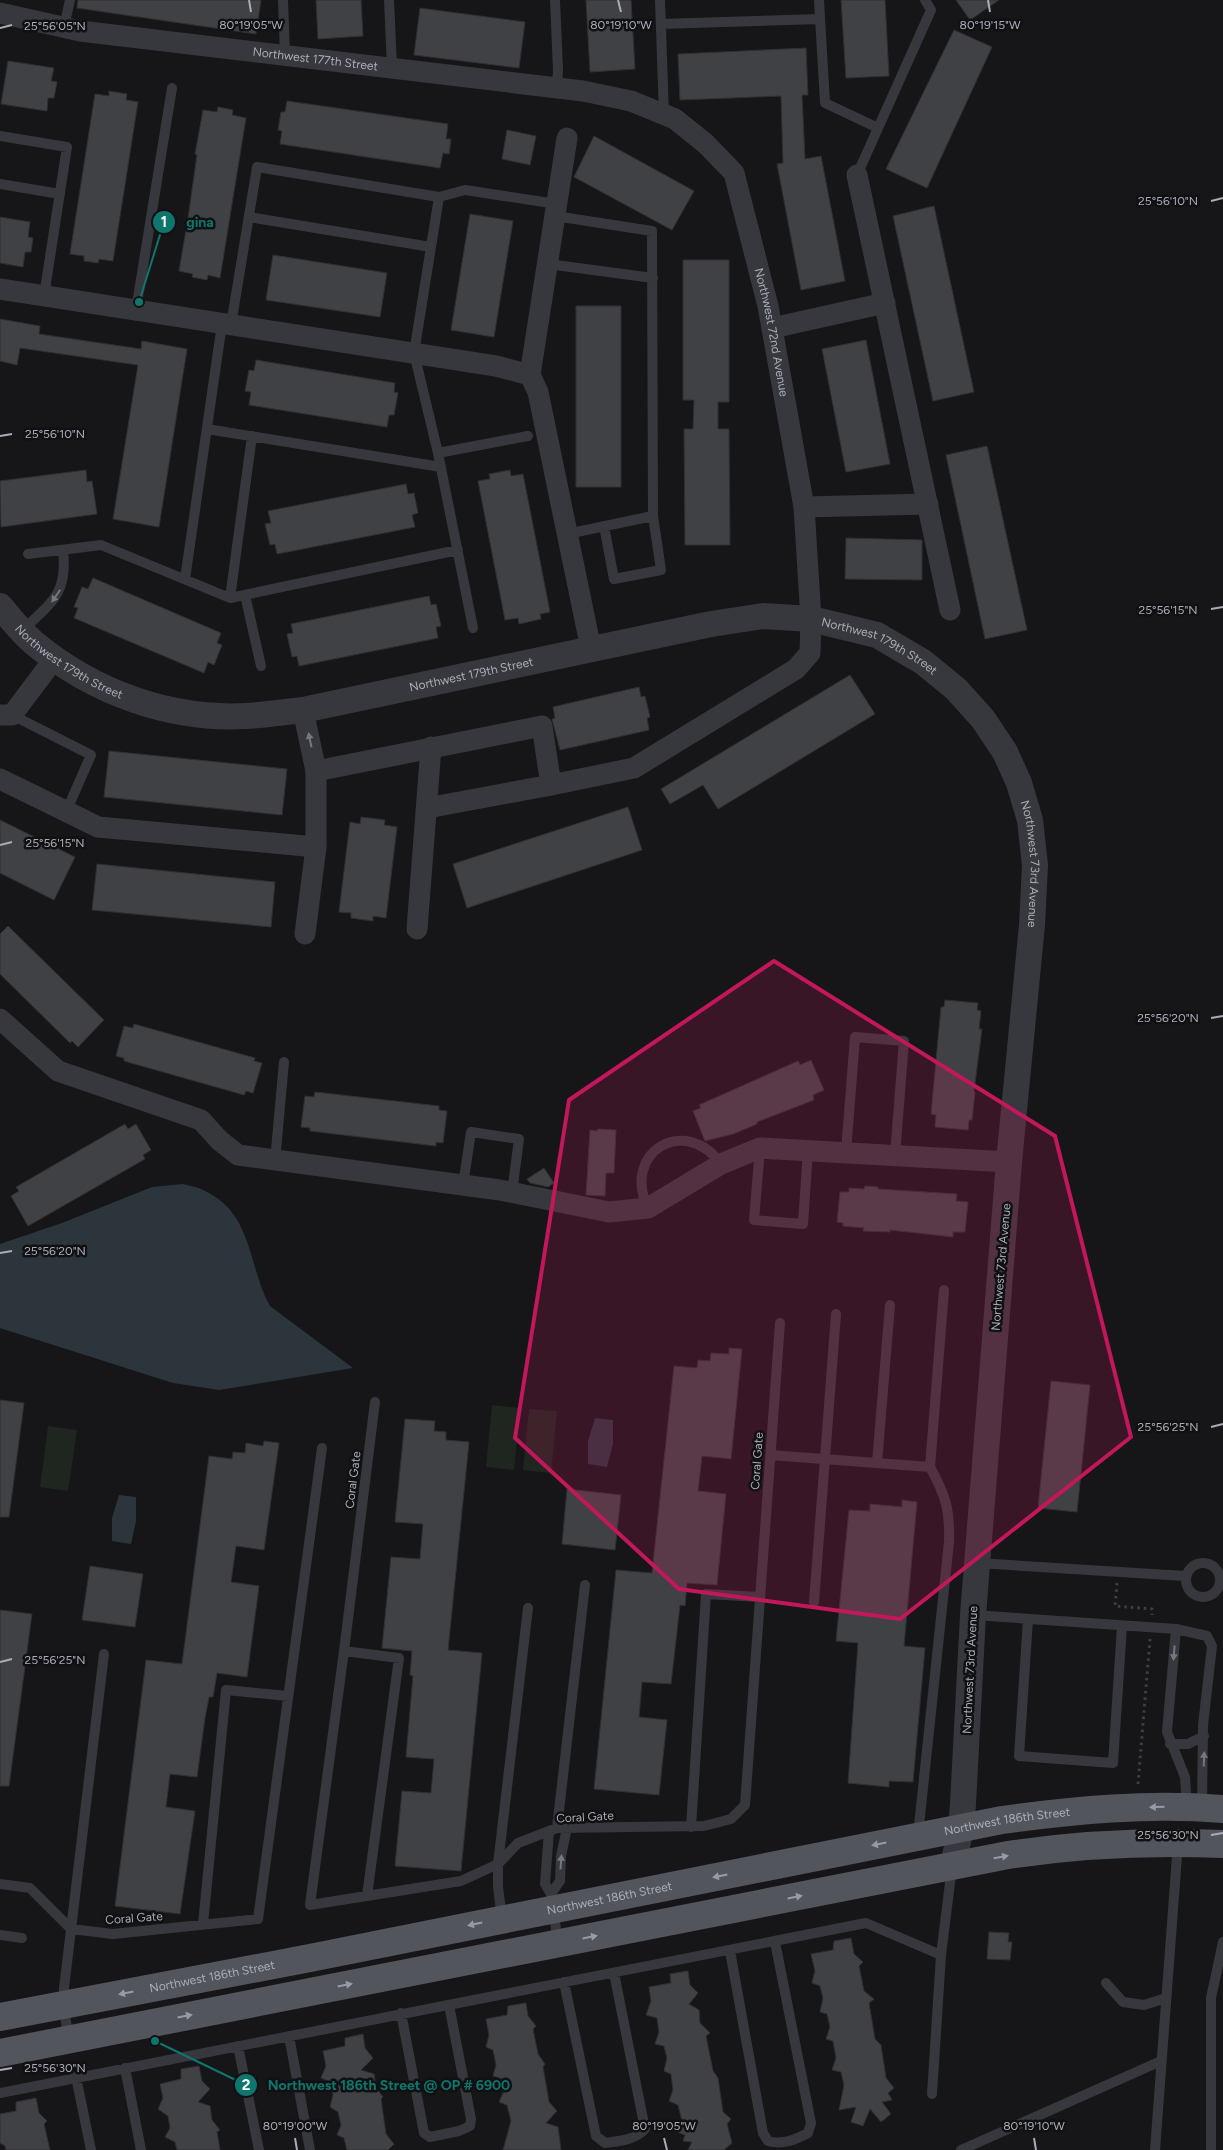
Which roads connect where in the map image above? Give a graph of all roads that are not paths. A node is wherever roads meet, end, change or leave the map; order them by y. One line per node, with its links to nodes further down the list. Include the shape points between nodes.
1 (70, 0): 11 (lane)
2 (283, 0): 12 (lane)
3 (389, 0): 13 (lane)
4 (555, 0): 15 (lane)
5 (660, 0): 10 (lane)
6 (818, 0): 9 (lane)
7 (925, 0): 18 (lane, via 931,10)
8 (0, 13): 11 (street, Northwest 177th Street)
9 (820, 18): 10 (lane); 18 (lane, via 825,103)
10 (661, 24): 17 (lane)
11 (64, 27): 12 (street, Northwest 177th Street)
12 (285, 55): 13 (street, Northwest 177th Street)
13 (392, 68): 15 (street, Northwest 177th Street)
14 (172, 88): 33 (lane)
15 (557, 88): 16 (street, Northwest 177th Street)
16 (631, 101): 17 (street, Northwest 72nd Avenue)
17 (664, 115): 35 (street, Northwest 72nd Avenue, via 675,119 706,144 734,174)
18 (878, 128): 21 (lane)
19 (0, 136): 23 (lane, via 68,147)
20 (567, 138): 25 (street)
21 (857, 175): 32 (street)
22 (0, 184): 23 (lane)
23 (60, 194): 31 (lane)
24 (440, 198): 25 (lane, via 465,190); 26 (lane, via 257,167); 27 (lane)
25 (556, 210): 28 (street); 29 (lane, via 652,231)
26 (249, 217): 27 (lane); 34 (lane)
27 (432, 247): 36 (lane)
28 (548, 264): 29 (lane); 37 (street)
29 (653, 278): 45 (lane)
30 (0, 289): 31 (street)
31 (44, 296): 33 (street)
32 (885, 303): 35 (street); 43 (street)
33 (136, 310): 34 (street)
34 (227, 324): 36 (street); 38 (lane)
35 (772, 328): 44 (street, Northwest 72nd Avenue)
36 (414, 353): 37 (street, via 496,366); 41 (lane)
37 (530, 375): 47 (street, via 538,392)
38 (207, 429): 39 (lane); 51 (lane)
39 (252, 436): 42 (lane); 53 (lane)
40 (528, 436): 41 (lane)
41 (438, 453): 42 (lane)
42 (441, 467): 49 (lane)
43 (928, 504): 44 (street); 55 (street)
44 (804, 507): 56 (street, Northwest 72nd Avenue)
45 (653, 516): 46 (lane); 46 (lane, via 661,570 614,579)
46 (604, 526): 47 (lane)
47 (567, 534): 59 (street)
48 (63, 550): 50 (lane); 51 (lane, via 101,545); 58 (lane, one-way to 58, via 65,568 60,592)
49 (458, 550): 52 (lane); 57 (lane)
50 (28, 554)
51 (186, 579): 53 (lane)
52 (245, 595): 53 (lane); 61 (lane)
53 (230, 598)
54 (0, 606): 58 (street, Northwest 179th Street)
55 (950, 610)
56 (811, 619): 59 (street, Northwest 179th Street, via 763,616); 62 (street, Northwest 179th Street, via 877,635 923,662); 68 (street, Northwest 72nd Avenue, via 810,653 796,669 634,768)
57 (473, 628)
58 (21, 631): 60 (street, Northwest 179th Street)
59 (591, 649): 63 (street, Northwest 179th Street)
60 (54, 659): 63 (street, Northwest 179th Street, via 95,685 131,699 189,714 245,716); 64 (street)
61 (261, 666)
62 (956, 689): 81 (street, Northwest 73rd Avenue, via 983,719 1004,752 1019,783 1030,820 1035,865 1032,925)
63 (303, 710): 66 (street, one-way to 63)
64 (6, 715): 70 (lane, via 91,755)
65 (431, 748): 66 (street); 68 (street, via 542,726); 69 (street)
66 (316, 771): 71 (street)
67 (0, 779): 70 (street)
68 (552, 785): 69 (street, Northwest 72nd Avenue)
69 (427, 808): 72 (street)
70 (66, 812): 71 (street, via 98,827)
71 (316, 847): 73 (street)
72 (417, 929)
73 (305, 934)
74 (0, 1019): 80 (street, via 58,1071 201,1120 238,1155)
75 (284, 1062): 80 (lane)
76 (760, 1148): 77 (street); 77 (lane, via 754,1220 803,1224); 82 (street)
77 (808, 1150): 78 (street)
78 (846, 1152): 79 (street); 79 (lane, via 855,1037 904,1041)
79 (895, 1155): 81 (street)
80 (275, 1161): 83 (street)
81 (1009, 1162): 96 (street, Northwest 73rd Avenue)
82 (721, 1164): 85 (street); 85 (lane, via 713,1153 688,1140 661,1146 650,1156 640,1181 641,1195)
83 (463, 1185): 84 (street); 84 (lane, via 471,1132 519,1139)
84 (512, 1193): 85 (street, via 609,1212)
85 (648, 1208)
86 (944, 1290): 95 (lane)
87 (890, 1305): 94 (lane)
88 (836, 1314): 93 (lane)
89 (780, 1323): 92 (lane, Coral Gate)
90 (375, 1402): 106 (lane, Coral Gate)
91 (322, 1448): 108 (lane)
92 (770, 1455): 93 (lane); 99 (lane, Coral Gate)
93 (825, 1460): 94 (lane); 100 (lane)
94 (877, 1463): 95 (lane)
95 (930, 1467): 115 (lane, via 943,1490 950,1516)
96 (977, 1563): 97 (lane); 102 (street, Northwest 73rd Avenue)
97 (1186, 1576)
98 (585, 1586): 114 (lane)
99 (760, 1597): 112 (lane, Coral Gate, via 744,1805 731,1819); 112 (lane, via 706,1594)
100 (814, 1602)
101 (528, 1608): 118 (lane)
102 (973, 1616): 103 (lane); 113 (street, Northwest 73rd Avenue)
103 (1028, 1620): 104 (lane); 104 (lane, via 1019,1756 1113,1763)
104 (1122, 1626): 105 (lane)
105 (1176, 1629): 109 (lane, via 1207,1636 1212,1646); 110 (lane, one-way to 110, via 1167,1732)
106 (344, 1651): 121 (lane, via 399,1658); 121 (lane, Coral Gate, via 310,1905)
107 (104, 1654): 125 (lane)
108 (288, 1696): 124 (lane, Coral Gate, via 258,1919); 124 (lane, via 226,1690)
109 (1204, 1736): 110 (lane, via 1188,1744); 111 (lane, one-way to 109)
110 (1170, 1744): 111 (lane)
111 (1204, 1808): 113 (main road, Northwest 186th Street, one-way to 113, via 1112,1808)
112 (691, 1826): 114 (lane, Coral Gate)
113 (961, 1827): 115 (main road, Northwest 186th Street); 119 (street, Northwest 73rd Avenue)
114 (558, 1829): 118 (lane, Coral Gate, via 518,1843); 122 (lane, one-way to 114, via 560,1881); 122 (lane, via 546,1884)
115 (918, 1836): 122 (main road, Northwest 186th Street, one-way to 122)
116 (1178, 1842): 117 (main road); 119 (main road, one-way to 116, via 1076,1846); 138 (lane)
117 (1223, 1844)
118 (498, 1864): 121 (lane, Coral Gate, via 461,1881); 123 (lane)
119 (953, 1866): 130 (main road, one-way to 119); 132 (lane)
120 (0, 1884): 125 (lane, via 30,1888)
121 (367, 1896)
122 (552, 1902): 123 (main road, Northwest 186th Street); 130 (lane)
123 (502, 1918): 133 (main road, Northwest 186th Street, one-way to 133)
124 (203, 1924): 125 (lane, Coral Gate, via 113,1934)
125 (71, 1929): 140 (lane)
126 (0, 1935): 127 (lane)
127 (22, 1938)
128 (775, 1942): 131 (lane); 131 (lane, via 811,2123 808,2133 778,2144 768,2141 763,2133); 132 (lane, via 866,1923)
129 (1223, 1942): 158 (lane, via 1211,1998)
130 (558, 1944): 137 (main road, one-way to 130)
131 (730, 1951): 134 (lane)
132 (941, 1956): 151 (lane)
133 (310, 1958): 137 (street); 140 (main road, Northwest 186th Street, one-way to 140)
134 (614, 1973): 135 (lane); 135 (lane, via 645,2129 625,2140 605,2143 596,2136)
135 (564, 1982): 139 (lane)
136 (1106, 1983): 138 (lane, via 1123,2002 1144,2005)
137 (315, 1991): 144 (main road, one-way to 137)
138 (1166, 1998): 147 (lane)
139 (449, 2005): 141 (lane); 141 (lane, via 472,2119 470,2126 459,2131 430,2137 424,2133)
140 (64, 2006): 142 (main road, Northwest 186th Street); 144 (lane)
141 (401, 2014): 143 (lane)
142 (0, 2017)
143 (289, 2036): 145 (lane); 155 (lane)
144 (68, 2039): 146 (main road)
145 (238, 2046): 148 (lane); 154 (lane)
146 (0, 2053)
147 (1161, 2061): 156 (lane); 157 (lane)
148 (125, 2068): 149 (lane); 153 (lane)
149 (76, 2077): 150 (lane); 152 (lane)
150 (0, 2093)
151 (932, 2094)
152 (91, 2150)
153 (141, 2150)
154 (259, 2150)
155 (310, 2150)
156 (961, 2150)
157 (1155, 2150)
158 (1211, 2150)

